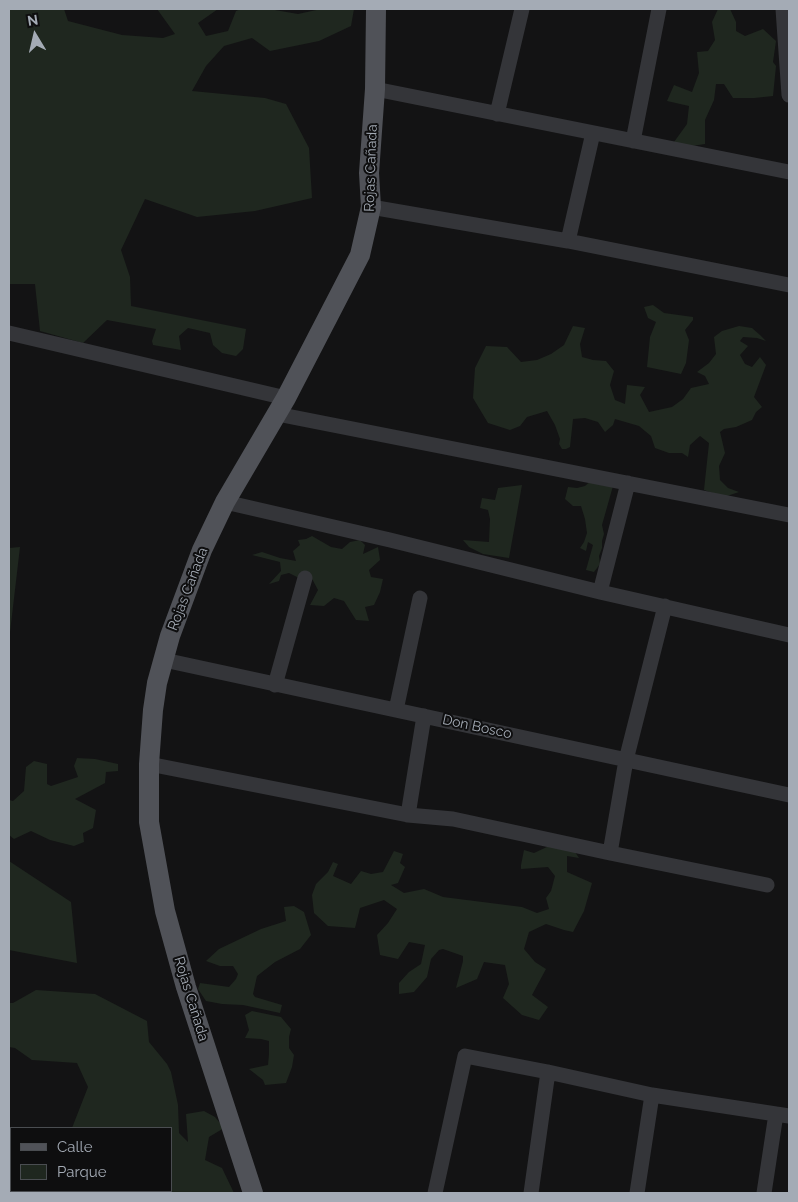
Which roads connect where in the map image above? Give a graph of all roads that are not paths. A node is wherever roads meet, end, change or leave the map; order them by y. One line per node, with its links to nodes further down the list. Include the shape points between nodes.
1 (376, 9): 5 (main road, Rojas Cañada)
2 (522, 9): 7 (street)
3 (659, 9): 9 (street)
4 (782, 10): 6 (street)
5 (375, 89): 7 (street); 11 (main road, Rojas Cañada, via 369,173)
6 (789, 95)
7 (498, 114): 8 (street)
8 (594, 133): 9 (street); 12 (street)
9 (633, 141): 10 (street)
10 (789, 172)
11 (372, 207): 12 (street); 15 (main road, Rojas Cañada, via 360,255)
12 (568, 241): 13 (street)
13 (788, 280)
14 (9, 333): 15 (street)
15 (281, 406): 16 (street); 17 (main road, Rojas Cañada)
16 (628, 484): 18 (street); 20 (street)
17 (225, 502): 20 (street); 24 (main road, Rojas Cañada, via 202,550)
18 (789, 515)
19 (305, 578): 25 (street)
20 (600, 592): 22 (street)
21 (420, 598): 26 (street)
22 (665, 606): 23 (street); 28 (street)
23 (789, 635)
24 (164, 660): 25 (street, Don Bosco); 29 (main road, Rojas Cañada, via 153,710)
25 (275, 684): 26 (street, Don Bosco)
26 (396, 710): 27 (street, Don Bosco)
27 (424, 716): 28 (street, Don Bosco); 31 (street)
28 (626, 760): 30 (street, Don Bosco); 32 (street)
29 (149, 764): 31 (street); 37 (main road, Rojas Cañada, via 150,822 165,911 186,987)
30 (789, 795)
31 (408, 815): 32 (street, via 452,819)
32 (610, 854): 33 (street)
33 (767, 885)
34 (548, 1072): 35 (street); 38 (street, via 465,1056); 39 (street)
35 (652, 1095): 36 (street); 40 (street)
36 (783, 1115): 41 (street)
37 (253, 1193)
38 (436, 1193)
39 (531, 1193)
40 (637, 1193)
41 (764, 1193)

